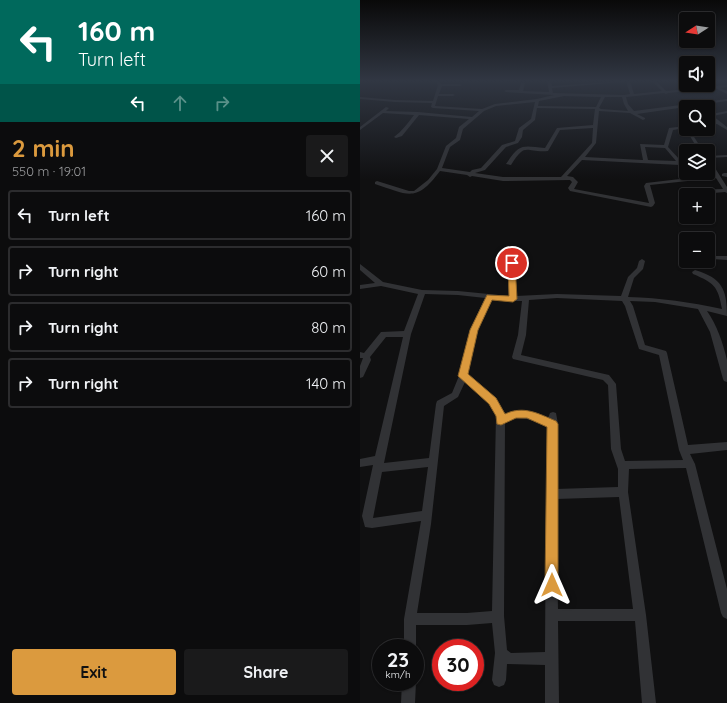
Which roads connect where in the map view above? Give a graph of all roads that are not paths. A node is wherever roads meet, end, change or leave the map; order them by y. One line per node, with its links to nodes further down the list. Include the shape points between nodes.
1 (381, 114): 12 (street)
2 (417, 114): 19 (street)
3 (430, 114): 8 (street)
4 (479, 114): 8 (street)
5 (534, 114): 30 (street, via 533,120 521,129 520,139 513,145 504,146 483,169)
6 (597, 114): 15 (street)
7 (634, 114): 9 (street)
8 (474, 118): 29 (street, via 461,128 458,139 448,146)
9 (643, 119)
10 (715, 120): 13 (street)
11 (360, 122): 12 (street)
12 (368, 123): 17 (street)
13 (718, 123): 14 (street); 18 (street)
14 (715, 124)
15 (596, 126): 23 (street, via 594,143); 27 (street, via 561,128 557,130 546,150 523,148)
16 (679, 128): 20 (street, via 671,129)
17 (360, 129)
18 (727, 129)
19 (396, 137)
20 (666, 147): 24 (street, via 642,145); 25 (street)
21 (715, 156): 22 (street)
22 (727, 156)
23 (582, 158): 24 (street); 32 (street)
24 (646, 161): 26 (street)
25 (679, 162)
26 (679, 163)
27 (509, 164)
28 (715, 168): 31 (street)
29 (439, 169): 30 (street); 33 (street, via 430,181 416,192 409,193)
30 (470, 175): 32 (street, via 503,180)
31 (723, 176): 32 (street, via 648,184 651,205 572,190 570,188 575,182 571,178); 34 (street)
32 (563, 178)
33 (377, 183)
34 (727, 190): 35 (street)
35 (715, 191)
36 (715, 258): 37 (street)
37 (727, 258)
38 (642, 261): 47 (street, via 640,269 631,277)
39 (512, 263): 48 (street)
40 (360, 266): 42 (street)
41 (695, 272): 50 (street, via 714,280 721,290)
42 (381, 284): 43 (street); 44 (street)
43 (360, 287)
44 (422, 292): 45 (street); 51 (street)
45 (489, 297): 48 (street); 54 (street, via 474,330)
46 (526, 298): 47 (street); 48 (street); 63 (street, via 522,335 516,357 606,377 612,384 616,449)
47 (624, 298): 49 (street); 58 (street, via 642,347 662,353)
48 (513, 299)
49 (700, 306): 50 (street); 55 (street, via 716,335)
50 (726, 313)
51 (407, 334): 52 (street, via 384,334); 61 (street)
52 (363, 356): 53 (street, via 367,360)
53 (360, 375)
54 (463, 376): 56 (street, via 493,401); 59 (street, via 455,395 440,404)
55 (727, 379)
56 (501, 420): 65 (street, via 514,414 528,414 553,420); 70 (street)
57 (727, 446): 58 (street)
58 (684, 450): 62 (street)
59 (432, 462): 61 (street); 66 (street)
60 (360, 463): 61 (street)
61 (379, 464): 67 (street)
62 (690, 464): 63 (street, via 626,465); 68 (street)
63 (623, 469): 64 (street)
64 (623, 492): 65 (street); 71 (street)
65 (551, 494): 69 (street)
66 (427, 515): 67 (street, via 372,523); 72 (street)
67 (363, 516)
68 (727, 613)
69 (552, 615): 71 (street); 75 (street)
70 (498, 616): 72 (street); 74 (street)
71 (640, 616): 80 (street)
72 (410, 619): 73 (street)
73 (410, 639)
74 (501, 653): 75 (street, via 509,659); 76 (street)
75 (552, 658): 79 (street)
76 (499, 680)
77 (409, 691): 78 (street)
78 (408, 703)
79 (552, 703)
80 (649, 703)

